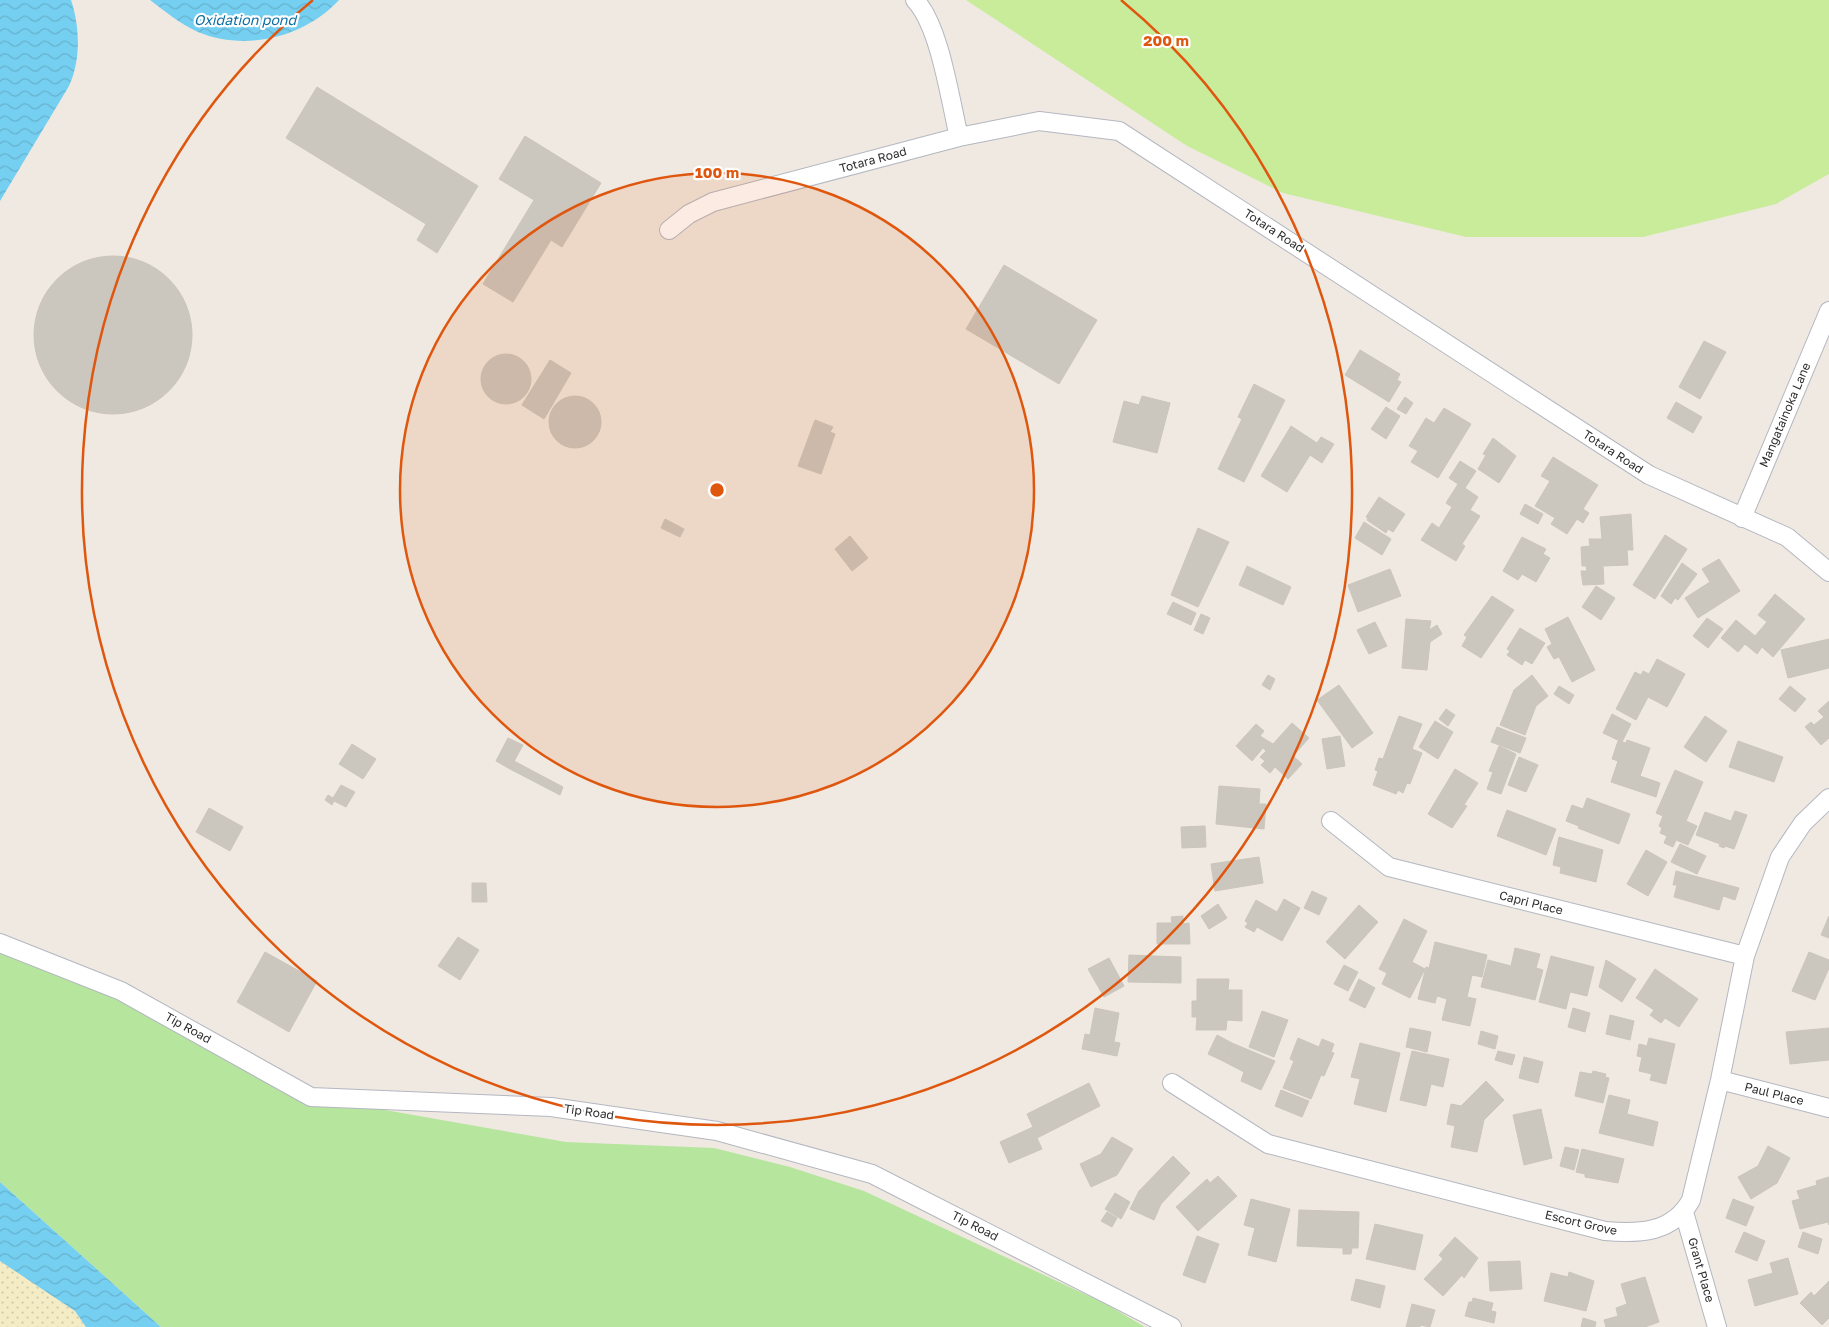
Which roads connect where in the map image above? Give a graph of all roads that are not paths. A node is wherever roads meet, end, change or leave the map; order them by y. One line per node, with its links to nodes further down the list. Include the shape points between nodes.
1 (914, 0): 2 (street, via 928,18)
2 (958, 137): 3 (street, Totara Road, via 713,202); 5 (street, Totara Road, via 1039,121 1119,131 1649,475)
3 (669, 230)
4 (1829, 311): 5 (street, Mangatainoka Lane)
5 (1742, 518): 6 (street, Totara Road, via 1788,538)
6 (1829, 572)
7 (1829, 798): 10 (street, via 1803,823 1780,857)
8 (1331, 821): 10 (street, Capri Place, via 1389,867)
9 (0, 943): 15 (street, Tip Road, via 121,991 311,1097 551,1107 717,1131 872,1174)
10 (1745, 956): 11 (street)
11 (1720, 1080): 13 (street, Paul Place); 14 (street, via 1691,1200)
12 (1172, 1083): 14 (street, Escort Grove, via 1268,1144 1605,1231 1629,1234 1652,1231 1672,1224)
13 (1829, 1108)
14 (1684, 1212): 16 (street, Grant Place)
15 (1172, 1327)
16 (1717, 1327)

